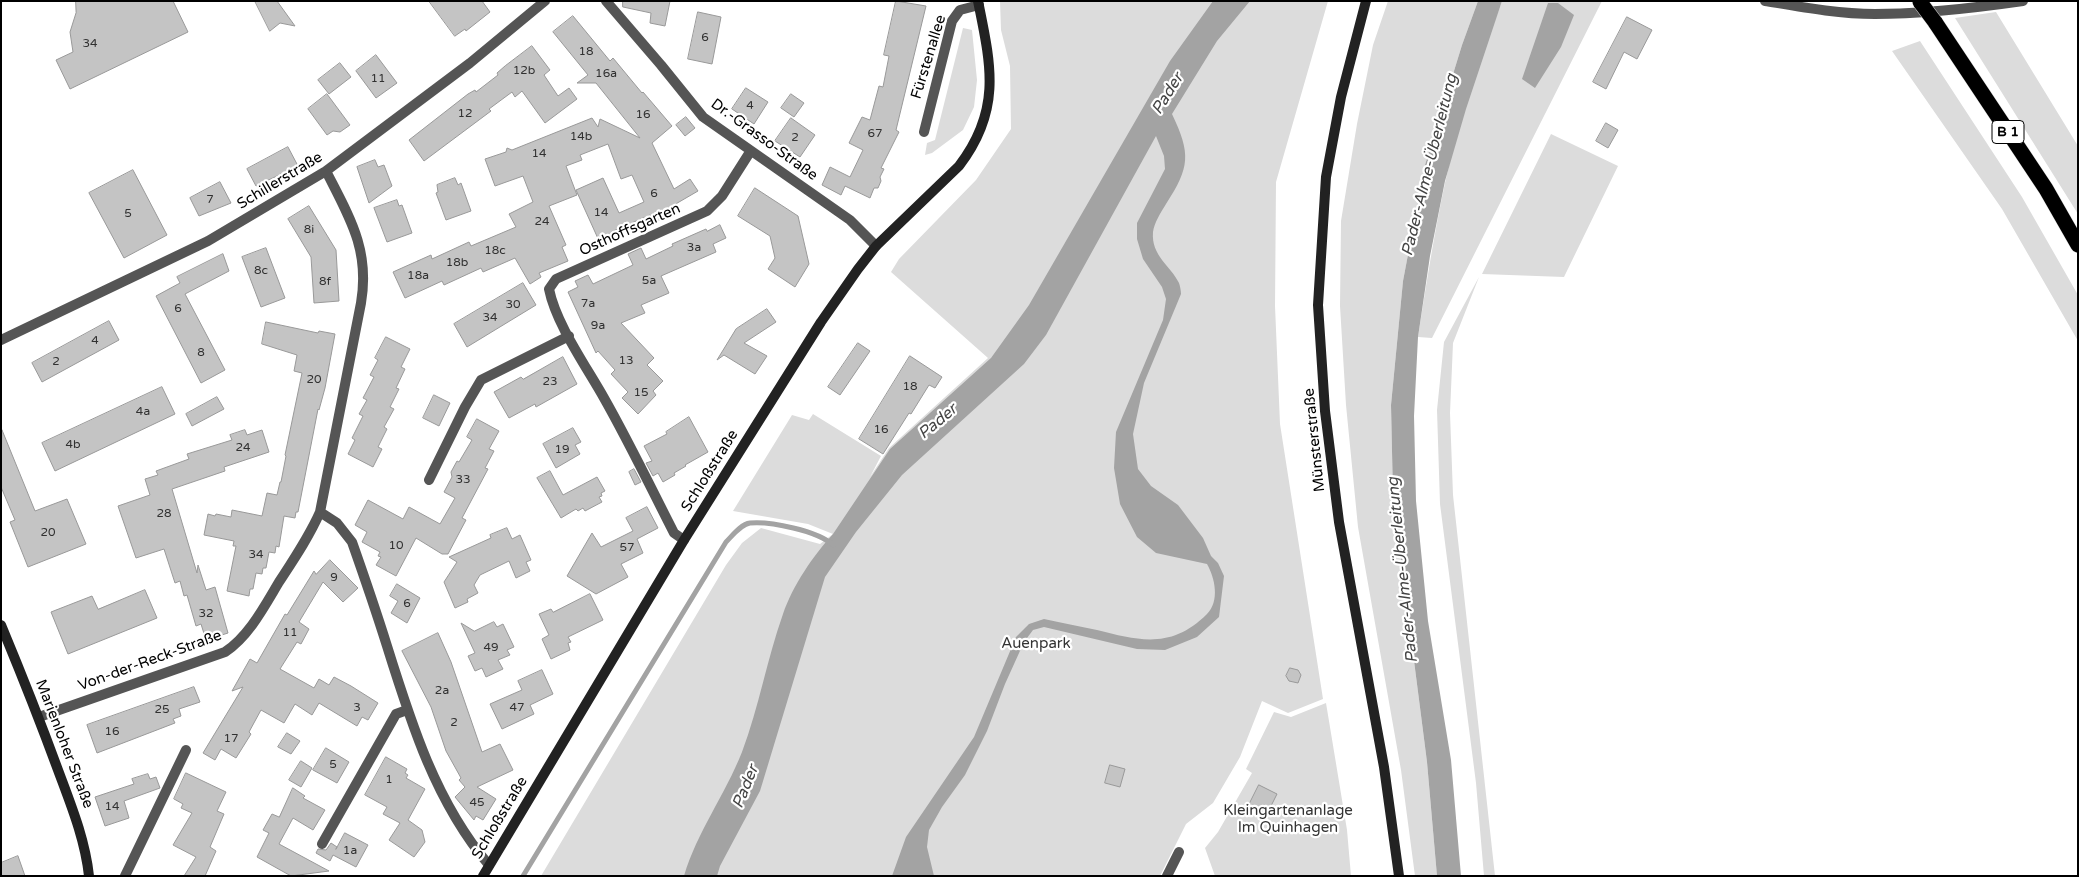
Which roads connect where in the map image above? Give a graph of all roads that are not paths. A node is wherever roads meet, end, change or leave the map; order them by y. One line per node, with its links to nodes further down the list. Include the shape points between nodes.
1 (544, 1): 11 (street, Schillerstraße, via 470,63)
2 (606, 1): 10 (street, Dr.-Grasso-Straße, via 702,117)
3 (1366, 1): 30 (street, Münsterstraße, via 1341,97 1326,177 1318,305 1325,412 1339,522 1384,767)
4 (1765, 1): 6 (street, via 1832,12 1902,14)
5 (1920, 1): 12 (highway, B 1, bridge, via 2046,189)
6 (2023, 1)
7 (978, 3): 8 (street, Fürstenallee, via 990,64); 9 (street, Fürstenallee, via 960,10 952,22)
8 (988, 106): 13 (street, Schloßstraße, via 978,138 959,166)
9 (924, 132)
10 (750, 152): 13 (street, Dr.-Grasso-Straße, via 850,220); 14 (street, Osthoffsgarten, via 722,196 707,211 556,279 549,289 551,301)
11 (326, 172): 15 (street, Schillerstraße, via 208,241); 17 (street, Von-der-Reck-Straße, via 350,218 362,254 364,273)
12 (2078, 245)
13 (876, 246): 18 (street, Schloßstraße, via 821,322)
14 (569, 336): 16 (street, via 482,380); 18 (street, Osthoffsgarten, via 674,533)
15 (1, 340)
16 (429, 480)
17 (320, 512): 20 (street, via 337,523 352,542); 21 (street, Von-der-Reck-Straße, via 312,531 254,622 233,647)
18 (684, 540): 25 (street, Schloßstraße)
19 (1, 625): 21 (street, Marienloher Straße)
20 (407, 710): 23 (street, via 396,714); 25 (street, via 437,786)
21 (39, 717): 26 (street, Marienloher Straße, via 84,843)
22 (186, 750): 27 (street)
23 (322, 844)
24 (1179, 852): 29 (street)
25 (489, 865): 28 (street, Schloßstraße)
26 (89, 876)
27 (125, 876)
28 (483, 876)
29 (1167, 876)
30 (1399, 876)

